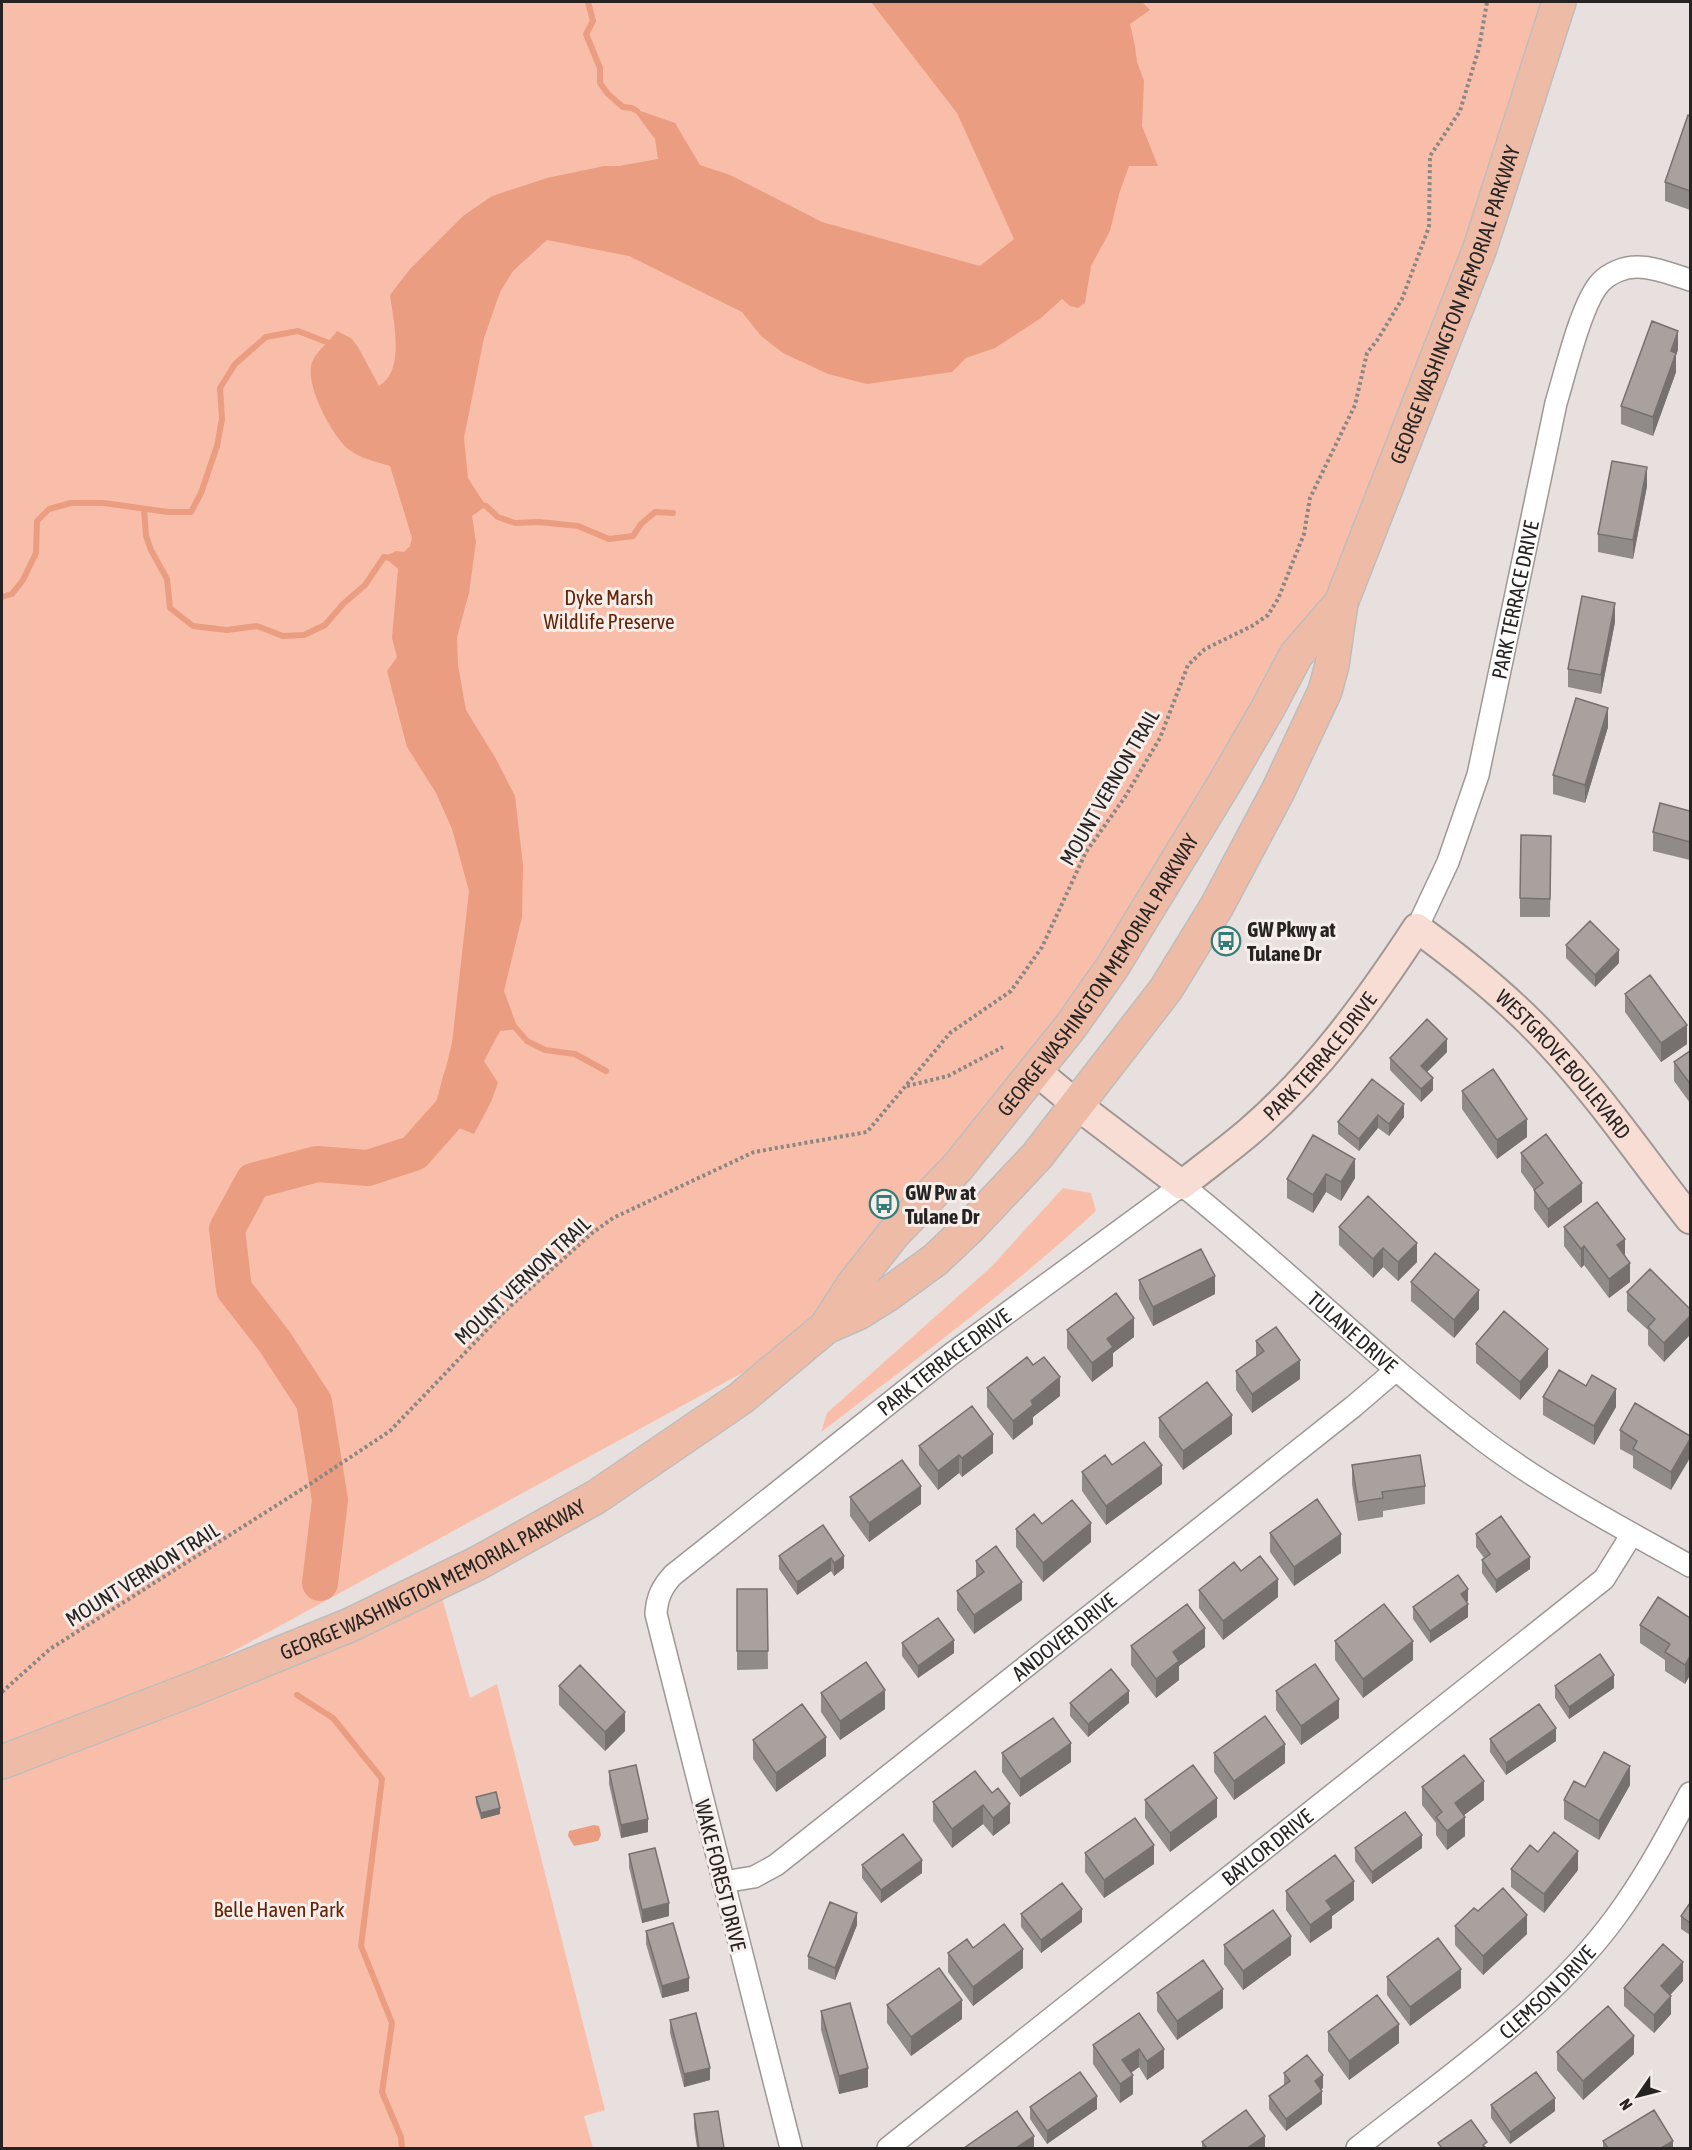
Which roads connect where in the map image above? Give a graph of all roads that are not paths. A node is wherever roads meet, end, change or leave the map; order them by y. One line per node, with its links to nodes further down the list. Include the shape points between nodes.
1 (1559, 2): 3 (main road, GEORGE WASHINGTON MEMORIAL PARKWAY, via 1479,248)
2 (1690, 280): 4 (street, PARK TERRACE DRIVE, via 1639,267 1614,272 1594,291 1556,403 1478,775 1448,862)
3 (1341, 603): 5 (main road, GEORGE WASHINGTON MEMORIAL PARKWAY, via 1296,655 1224,784 1113,966); 6 (main road, GEORGE WASHINGTON MEMORIAL PARKWAY, via 1325,691 1278,791 1217,906 1166,989)
4 (1417, 928): 7 (street, PARK TERRACE DRIVE, via 1377,989 1304,1077 1251,1130); 8 (street, WESTGROVE BOULEVARD, via 1465,963 1552,1045)
5 (1035, 1070): 6 (street, TULANE DRIVE); 9 (main road, GEORGE WASHINGTON MEMORIAL PARKWAY, via 957,1168 894,1233)
6 (1077, 1105): 7 (street, TULANE DRIVE); 9 (main road, GEORGE WASHINGTON MEMORIAL PARKWAY, via 1011,1185 935,1260 887,1295)
7 (1182, 1185): 10 (street, TULANE DRIVE); 13 (street, PARK TERRACE DRIVE, via 951,1355 673,1575)
8 (1690, 1219)
9 (826, 1328): 14 (main road, GEORGE WASHINGTON MEMORIAL PARKWAY, via 741,1398 596,1497 478,1563 350,1625)
10 (1396, 1370): 11 (street, TULANE DRIVE, via 1495,1449); 16 (street, ANDOVER DRIVE, via 776,1865 754,1877)
11 (1632, 1534): 12 (street, TULANE DRIVE); 18 (street, BAYLOR DRIVE, via 1604,1580)
12 (1690, 1566)
13 (657, 1601): 16 (street, WAKE FOREST DRIVE, via 656,1614)
14 (2, 1762)
15 (1690, 1793): 19 (street, CLEMSON DRIVE, via 1615,1919 1556,1986)
16 (723, 1882): 17 (street, WAKE FOREST DRIVE)
17 (791, 2148)
18 (888, 2148)
19 (1357, 2148)

